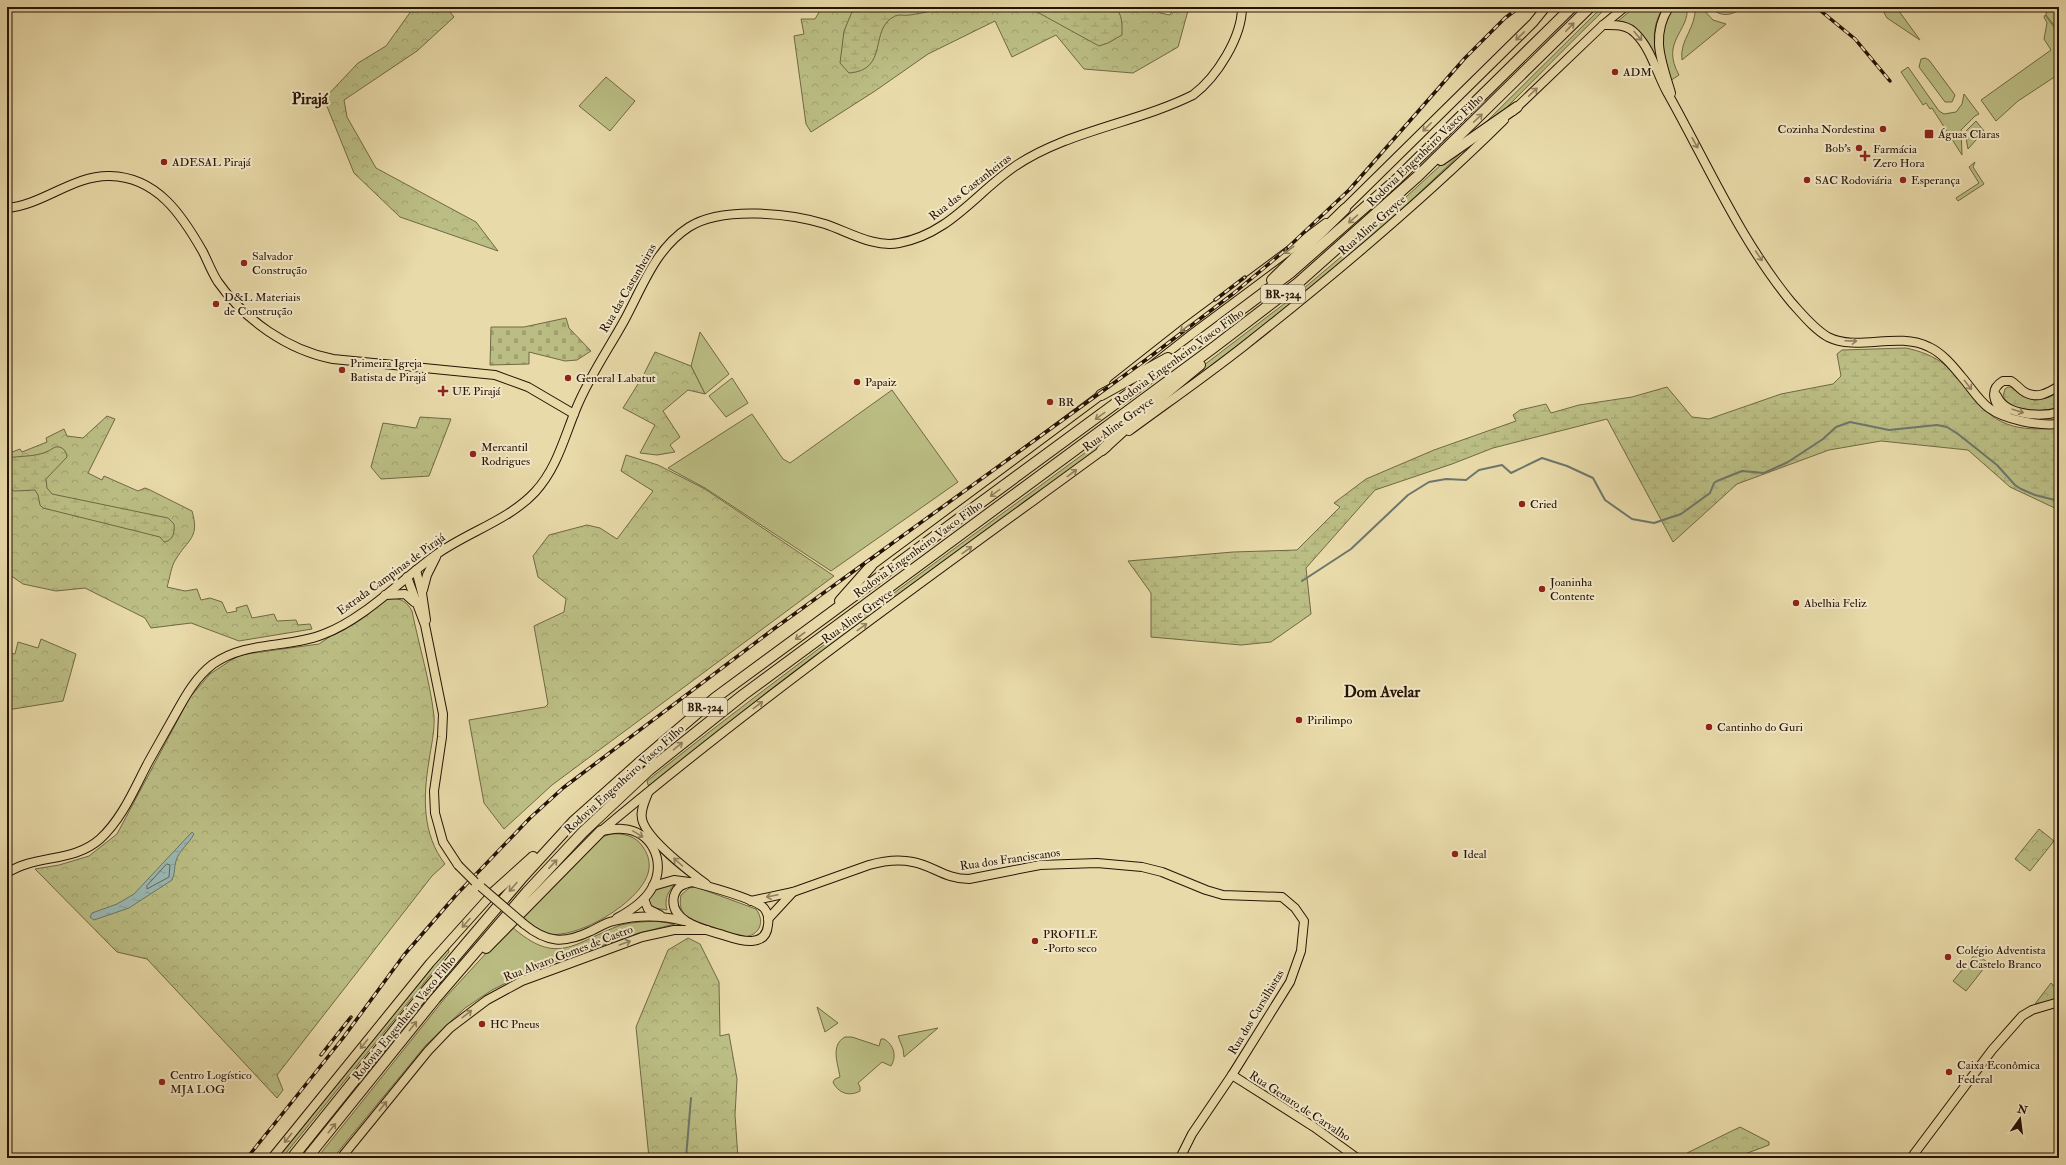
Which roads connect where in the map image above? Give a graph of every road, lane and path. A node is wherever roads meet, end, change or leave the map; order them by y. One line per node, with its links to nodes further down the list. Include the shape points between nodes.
1 (1546, 7): 12 (main road, one-way to 12, via 1533,23)
2 (1572, 7): 13 (highway, Rodovia Engenheiro Vasco Filho / BR-324, one-way to 13, via 1369,206 1290,273)
3 (1590, 7): 10 (highway, Rodovia Engenheiro Vasco Filho / BR-324, one-way to 3)
4 (1625, 7): 7 (main road, Rua Aline Greyce)
5 (1669, 7): 9 (main road, via 1660,24 1658,41)
6 (1242, 9): 20 (main road, Rua das Castanheiras, via 1240,27 1230,50 1203,86 1193,95 1034,155 998,179 939,229 920,238 895,244 878,243 822,223 783,215 713,216 697,222 663,249 594,370)
7 (1603, 25): 8 (main road, Rua Aline Greyce, one-way to 7); 9 (main road, one-way to 9, via 1621,25 1638,35)
8 (1517, 107): 10 (highway); 25 (main road, Rua Aline Greyce, via 1455,169 1365,248 1243,347)
9 (1676, 109): 22 (main road, one-way to 22, via 1748,240 1808,321 1836,340 1861,342 1897,339 1927,346 1952,365 1985,404 1997,413)
10 (1418, 176): 14 (highway, Rodovia Engenheiro Vasco Filho / BR-324, via 1325,260)
11 (7, 208): 20 (main road, via 25,205 73,184 97,177 134,180 157,191 177,210 217,280 236,304 272,334 294,347 333,359 495,375 528,387)
12 (1345, 209): 13 (highway); 18 (main road, one-way to 18, via 1185,328)
13 (1237, 313): 15 (highway, Rodovia Engenheiro Vasco Filho / BR-324)
14 (1253, 318): 25 (highway); 52 (highway, Rodovia Engenheiro Vasco Filho / BR-324, one-way to 14, via 527,892 583,832 683,741)
15 (1198, 342): 18 (highway); 33 (highway, Rodovia Engenheiro Vasco Filho / BR-324, one-way to 33)
16 (1998, 384): 17 (main road, via 2004,380 2011,381 2035,396); 19 (main road, one-way to 19, via 1998,399 2009,408 2040,415); 22 (main road, via 1994,390 1994,399)
17 (2059, 386)
18 (1101, 395): 27 (main road)
19 (2059, 412)
20 (574, 414): 26 (main road, Estrada Campinas de Pirajá, via 553,466 533,494 512,510)
21 (2059, 416): 23 (main road, via 2043,422)
22 (2009, 417): 23 (main road)
23 (2027, 421): 24 (main road)
24 (2059, 424)
25 (1102, 450): 35 (main road, Rua Aline Greyce, one-way to 25, via 804,670)
26 (440, 552): 28 (main road, Estrada Campinas de Pirajá); 30 (main road, via 430,568)
27 (871, 566): 33 (highway)
28 (416, 570): 29 (main road, Estrada Campinas de Pirajá); 30 (main road)
29 (407, 577): 31 (main road, Estrada Campinas de Pirajá); 32 (main road)
30 (422, 593): 34 (main road)
31 (382, 595): 32 (main road, via 394,593 409,596); 38 (main road, Estrada Campinas de Pirajá, via 346,623 327,633 300,641 249,648 212,665 187,693 129,800 102,837 78,853 26,864)
32 (419, 609): 34 (main road)
33 (821, 619): 37 (highway, Rodovia Engenheiro Vasco Filho / BR-324, one-way to 37, via 715,698 638,763)
34 (425, 625): 49 (main road, bridge, via 443,714 434,791 435,813 444,842 458,865 524,924 546,938 563,940 586,934)
35 (649, 791): 36 (main road, Rua Aline Greyce); 41 (main road, one-way to 35, via 679,863 644,826 642,812)
36 (601, 831): 40 (main road, one-way to 40, via 616,828 630,830 650,844 657,854 658,862 658,875); 52 (highway)
37 (552, 843): 43 (highway); 56 (highway, Rodovia Engenheiro Vasco Filho / BR-324, one-way to 56, via 437,978)
38 (7, 873)
39 (692, 882): 40 (main road, via 674,880); 41 (main road); 50 (main road, via 682,884 678,888 673,905 678,915)
40 (653, 886): 45 (main road)
41 (709, 886): 46 (main road)
42 (793, 892): 44 (main road, Rua dos Franciscanos, via 880,862 913,862 958,879 1040,865 1097,863 1142,867 1162,872 1223,895); 46 (main road, Rua dos Franciscanos, one-way to 46); 48 (main road, Rua dos Franciscanos)
43 (492, 894): 55 (main road, one-way to 55, via 430,963)
44 (1282, 897): 54 (main road, Rua dos Cursilhistas, via 1295,908 1304,921 1299,960 1290,982)
45 (644, 898): 47 (main road, via 648,909); 49 (main road)
46 (751, 901): 48 (main road, via 763,908)
47 (665, 917): 49 (main road, via 644,916); 50 (main road)
48 (768, 919): 51 (main road, via 765,935 757,941 736,940)
49 (612, 921)
50 (688, 922): 51 (main road)
51 (707, 930): 58 (main road, Rua Alvaro Gomes de Castro, one-way to 51, via 428,1051 450,1028 487,1000 522,981 642,937 674,930)
52 (435, 999): 57 (highway, Rodovia Engenheiro Vasco Filho / BR-324, one-way to 52)
53 (2059, 1002): 61 (main road, via 2027,1013 1992,1050)
54 (1232, 1076): 59 (main road, Rua Genaro de Carvalho, via 1192,1134); 60 (main road, Rua Genaro de Carvalho)
55 (272, 1158)
56 (292, 1158)
57 (308, 1158)
58 (341, 1158)
59 (1180, 1158)
60 (1357, 1158)
61 (1911, 1158)

